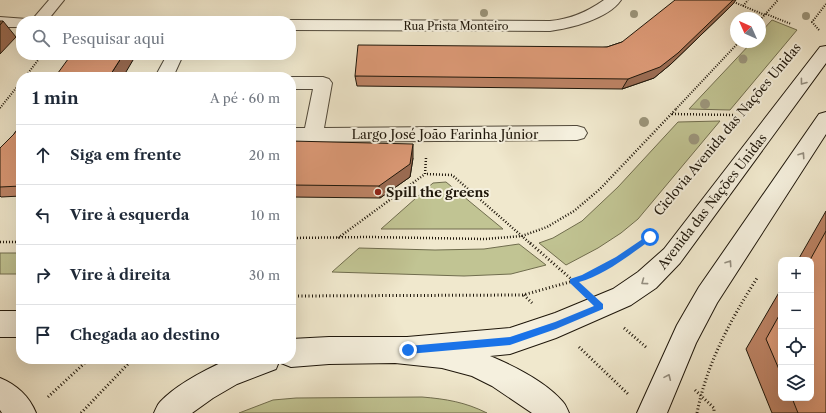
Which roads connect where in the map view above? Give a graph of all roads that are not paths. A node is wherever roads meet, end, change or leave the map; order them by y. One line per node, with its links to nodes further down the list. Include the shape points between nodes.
1 (57, 0): 3 (main road)
2 (614, 0): 6 (main road, Rua Prista Monteiro, via 586,18 550,26)
3 (43, 16)
4 (0, 22): 5 (main road)
5 (16, 22)
6 (296, 25)
7 (821, 43): 19 (main road, Avenida das Nações Unidas, one-way to 19, via 672,256 647,280 622,297 600,307 556,326 510,341)
8 (172, 60): 9 (main road)
9 (166, 72)
10 (296, 83): 14 (main road, via 323,83)
11 (826, 119): 26 (main road, one-way to 11, via 686,334 708,295)
12 (577, 133): 14 (main road, Largo José João Farinha Júnior)
13 (296, 135): 14 (main road, Largo José João Farinha Júnior)
14 (313, 135)
15 (0, 324): 16 (main road)
16 (16, 324)
17 (296, 344): 18 (main road)
18 (317, 350): 19 (main road); 20 (main road)
19 (408, 350): 25 (main road, via 443,354 479,365 511,381)
20 (296, 352)
21 (250, 364): 24 (main road, via 215,381)
22 (0, 392): 23 (main road, via 11,400)
23 (32, 408)
24 (169, 413)
25 (554, 413)
26 (652, 413)

